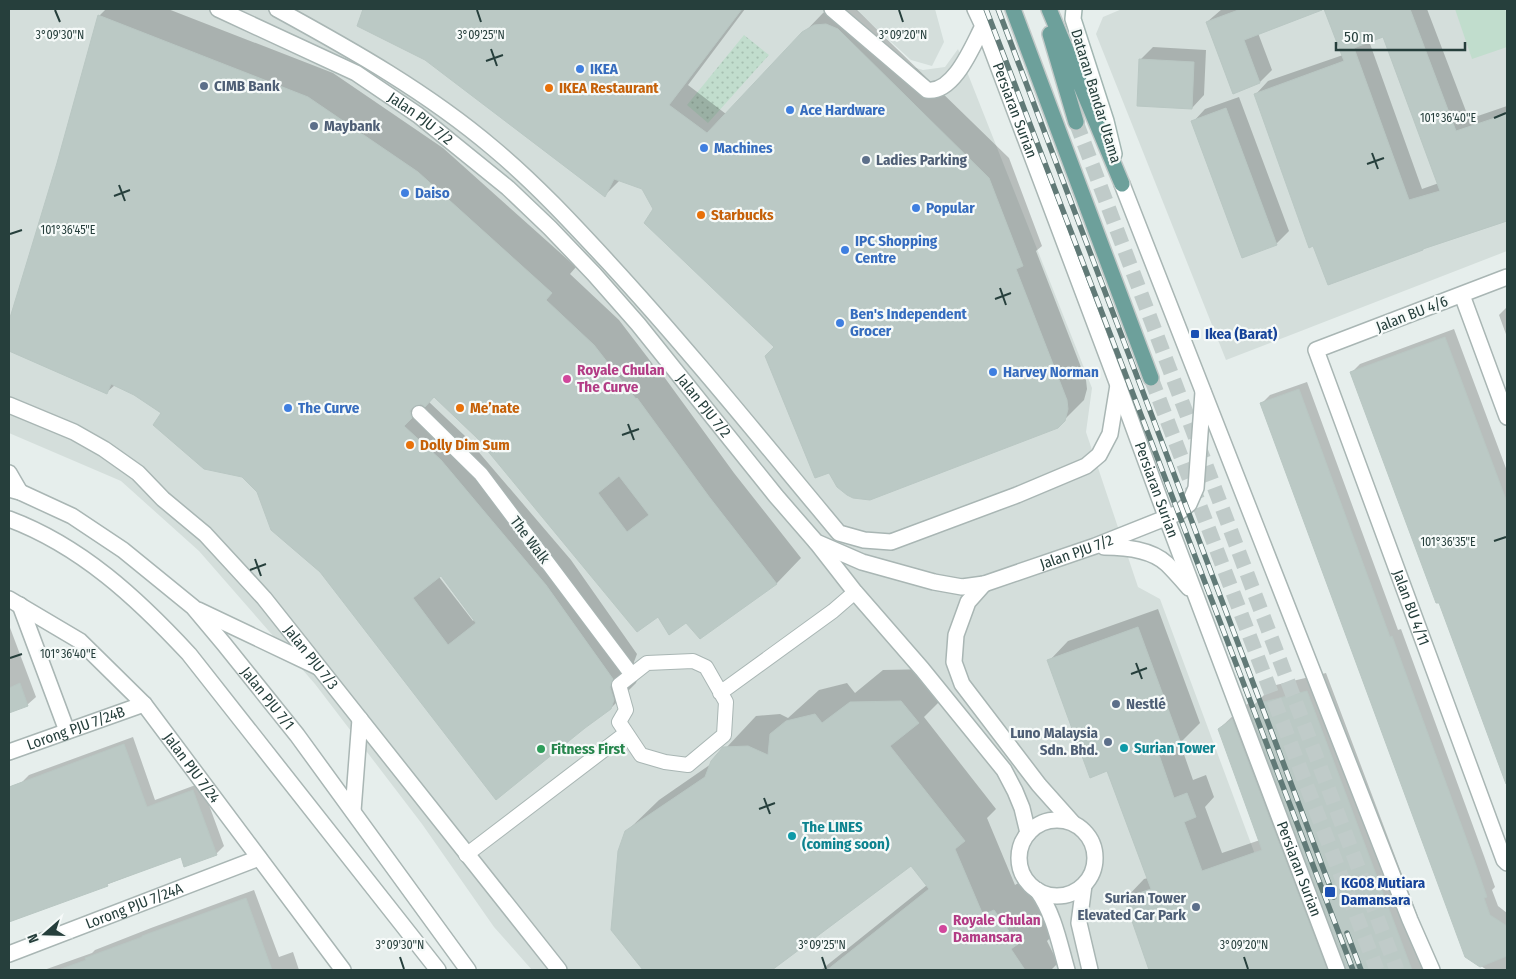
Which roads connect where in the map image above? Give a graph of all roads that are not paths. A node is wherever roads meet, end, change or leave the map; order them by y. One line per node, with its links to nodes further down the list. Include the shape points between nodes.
1 (218, 9): 25 (street, Jalan PJU 7/2, via 356,72 418,115 508,188 594,274 638,324)
2 (277, 9): 16 (street, Jalan PJU 7/2, via 367,58 411,87 455,117 528,179 654,311 839,533 864,540 891,542 1086,466 1100,455 1110,434)
3 (832, 9): 9 (street, via 932,91 958,73)
4 (974, 9): 9 (street, Persiaran Surian)
5 (1013, 9): 15 (main road)
6 (1043, 9): 10 (main road)
7 (1049, 9): 11 (main road)
8 (1074, 9): 11 (street, Dataran Bandar Utama, via 1073,19 1106,121)
9 (983, 26): 16 (street, Persiaran Surian)
10 (1076, 122)
11 (1122, 184): 17 (street, Dataran Bandar Utama)
12 (1507, 277): 13 (street, Jalan BU 4/6)
13 (1462, 295): 14 (street, Jalan BU 4/6); 20 (street)
14 (1316, 350): 45 (street, Jalan BU 4/11)
15 (1151, 378)
16 (1118, 384): 24 (street, Persiaran Surian)
17 (1203, 392): 24 (street, Jalan PJU 7/2, via 1196,488 1189,504); 48 (street, Dataran Bandar Utama)
18 (9, 405): 32 (street, Jalan PJU 7/3, via 74,432 138,472 163,499 205,534 264,598)
19 (419, 413): 33 (street, The Walk, via 481,474)
20 (1507, 417)
21 (9, 473): 22 (street)
22 (15, 491): 31 (street, Jalan PJU 7/1, via 72,516 116,546)
23 (9, 519): 51 (street, via 58,542 106,573 172,636)
24 (1166, 519): 26 (street, Jalan PJU 7/2); 29 (street, Persiaran Surian)
25 (816, 542): 27 (street, Jalan PJU 7/2, via 862,562 934,582 962,587); 28 (street)
26 (1095, 546): 27 (street, Jalan PJU 7/2); 29 (street, via 1124,547 1151,554 1166,563)
27 (984, 584): 41 (street, via 968,602 956,635 954,662 962,684 1039,785)
28 (855, 592): 34 (street); 42 (street, via 1004,770 1022,808)
29 (1195, 595): 56 (street, Persiaran Surian)
30 (14, 602): 35 (street, Jalan PJU 7/24, via 80,641); 37 (street)
31 (192, 607): 32 (street); 40 (street, Jalan PJU 7/1, via 291,728)
32 (318, 667): 36 (street, Jalan PJU 7/3)
33 (632, 675): 34 (street, via 647,662 693,661 706,668); 38 (street, via 619,685 626,710 619,722)
34 (720, 693): 38 (street, via 726,702 724,735 688,765 641,755)
35 (144, 704): 37 (street, Lorong PJU 7/24B); 44 (street, Jalan PJU 7/24)
36 (360, 719): 40 (street); 43 (street, Jalan PJU 7/3)
37 (67, 731): 39 (street, Lorong PJU 7/24B)
38 (626, 733): 43 (street)
39 (9, 752)
40 (353, 811): 52 (street, Jalan PJU 7/1)
41 (1072, 822): 42 (street, via 1048,821 1037,825); 46 (street, via 1090,839 1095,851 1095,863)
42 (1028, 834): 47 (street, via 1022,845 1020,864 1028,882)
43 (466, 855): 53 (street, Jalan PJU 7/3)
44 (259, 858): 49 (street, Lorong PJU 7/24A); 50 (street, Jalan PJU 7/24)
45 (1507, 864)
46 (1084, 885): 47 (street, via 1062,896); 55 (street, via 1079,923)
47 (1037, 890): 54 (street, via 1051,915)
48 (1410, 920): 57 (street); 58 (street)
49 (9, 954)
50 (343, 970)
51 (438, 970)
52 (468, 970)
53 (559, 970)
54 (1067, 970)
55 (1090, 970)
56 (1337, 970)
57 (1425, 970)
58 (1432, 970)

